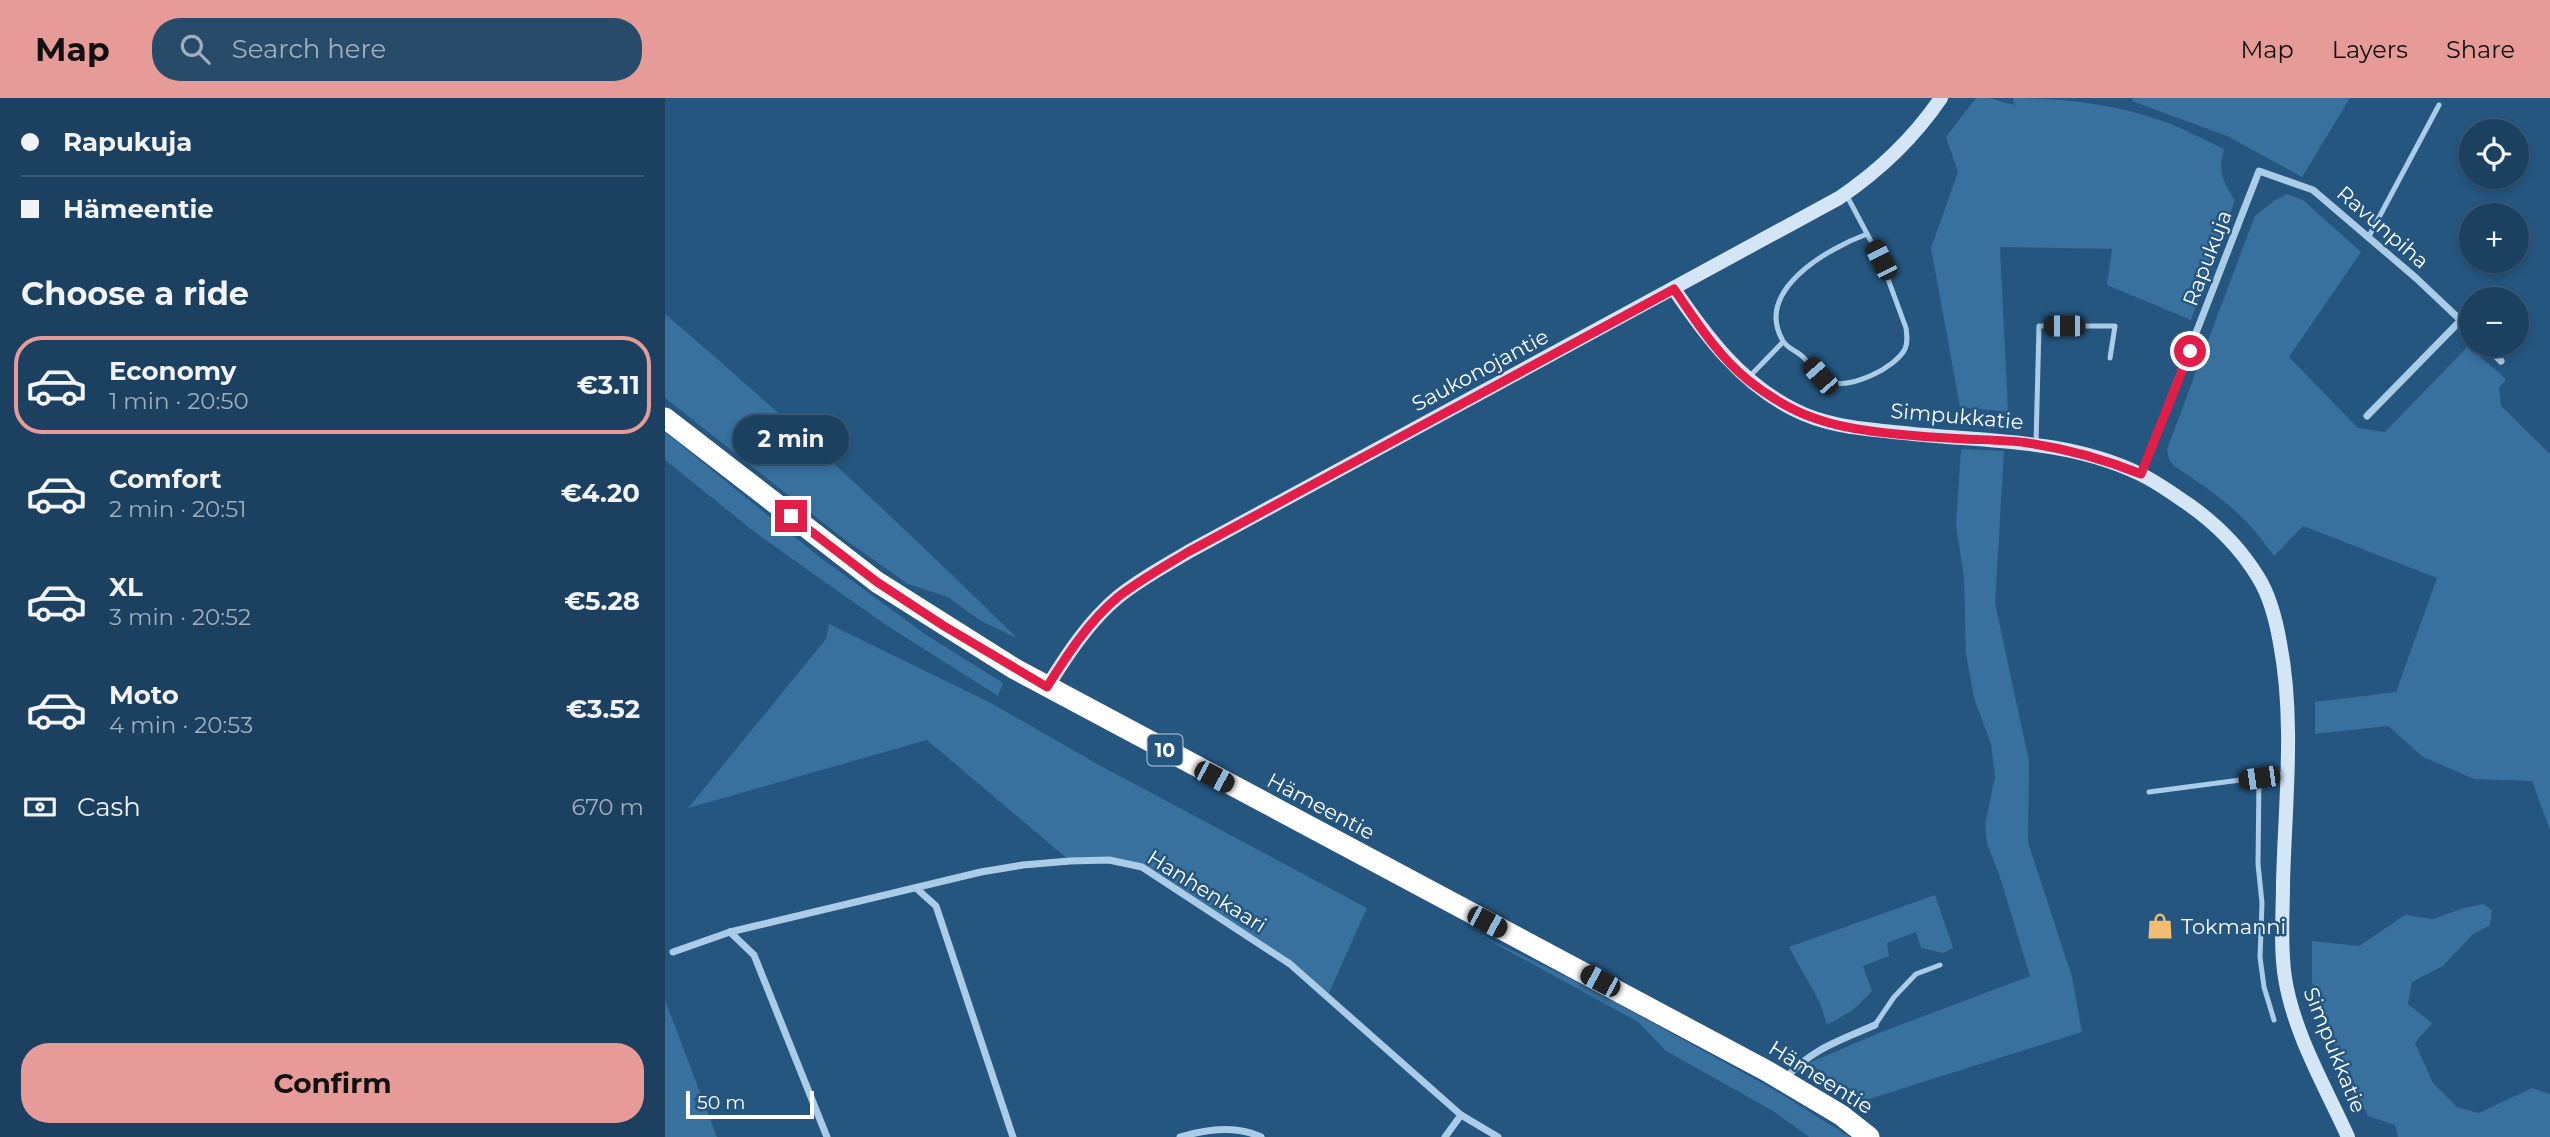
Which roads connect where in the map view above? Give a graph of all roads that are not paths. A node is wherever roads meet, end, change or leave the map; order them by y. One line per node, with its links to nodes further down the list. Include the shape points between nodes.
1 (1941, 98): 4 (street, Saukonojantie, via 1910,139)
2 (2439, 105): 6 (lane)
3 (2259, 171): 6 (street, Ravunpiha, via 2313,190); 18 (street, Rapukuja)
4 (1846, 193): 5 (lane); 7 (street, Saukonojantie)
5 (1867, 234): 10 (lane, via 1835,250 1782,292 1776,310); 10 (lane, via 1906,328 1906,347 1900,355 1869,377 1837,384 1820,376)
6 (2368, 238): 8 (street, Ravunpiha)
7 (1674, 289): 14 (street, Simpukkatie, via 1705,333); 19 (street, Saukonojantie, via 1137,583 1097,618)
8 (2459, 318)
9 (2459, 322): 15 (street)
10 (1783, 342): 14 (lane)
11 (2497, 357): 13 (street)
12 (2110, 358): 17 (lane, via 2115,326 2039,326)
13 (2501, 361)
14 (1747, 379): 17 (street, Simpukkatie, via 1791,408 1838,425)
15 (2367, 416)
16 (665, 418): 19 (highway, Hämeentie / 10, via 877,582)
17 (2036, 444): 18 (street, Simpukkatie, via 2103,459)
18 (2141, 474): 20 (street, Simpukkatie, via 2203,515 2238,549 2259,578 2276,619 2284,662)
19 (1047, 687): 29 (highway, Hämeentie / 10)
20 (2286, 774): 21 (lane); 38 (street, Simpukkatie, via 2285,977 2294,1014)
21 (2259, 778): 22 (lane); 27 (lane, via 2260,957)
22 (2149, 792)
23 (916, 888): 24 (street, Hanhenkaari); 30 (street, Hanhenkaari, via 1023,865 1109,860 1142,867 1290,964); 32 (street, via 936,906)
24 (730, 932): 25 (street, Hanhenkaari); 31 (street, via 754,955)
25 (673, 952)
26 (1940, 965): 28 (lane, via 1916,974)
27 (2274, 1020)
28 (1875, 1025): 29 (street, via 1825,1047 1801,1062)
29 (1784, 1081): 37 (highway, Hämeentie / 10)
30 (1461, 1115): 35 (street); 36 (street, Hanhenkaari)
31 (827, 1137)
32 (1013, 1137)
33 (1180, 1137): 34 (street, via 1215,1129 1246,1130)
34 (1261, 1137)
35 (1445, 1137)
36 (1498, 1137)
37 (1869, 1137)
38 (2348, 1137)

